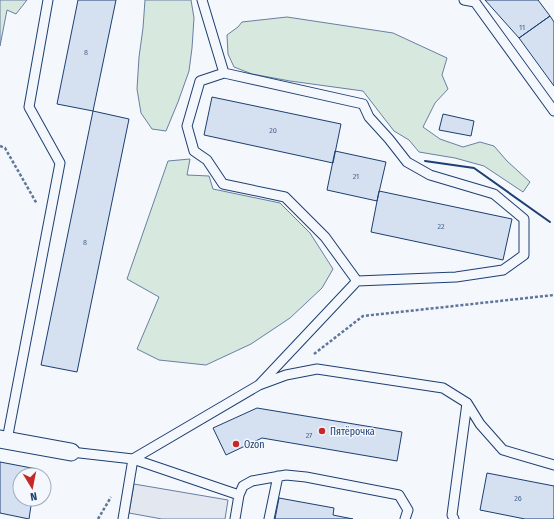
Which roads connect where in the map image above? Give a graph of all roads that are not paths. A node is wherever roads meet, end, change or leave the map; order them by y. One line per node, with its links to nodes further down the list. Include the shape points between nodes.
1 (48, 0): 9 (lane, via 28,106 60,163)
2 (202, 0): 4 (lane)
3 (464, 0): 5 (lane, via 475,2)
4 (224, 73): 6 (lane, via 200,81 187,126 194,151 207,160 223,184 285,197 325,237); 6 (lane, via 363,104 369,117 407,162 430,175 494,194 524,219 524,255 504,270 456,277)
5 (554, 111)
6 (357, 281): 7 (lane)
7 (259, 385): 8 (lane, via 286,375 317,369 443,388); 11 (lane)
8 (467, 403): 12 (lane, via 480,424 503,450); 19 (lane, via 452,515)
9 (3, 439): 10 (street)
10 (71, 452): 11 (lane)
11 (133, 459): 14 (lane); 15 (lane)
12 (554, 465)
13 (278, 476): 14 (lane, via 252,481 242,486); 17 (lane); 18 (lane, via 306,477 399,495 408,510)
14 (239, 495): 16 (lane)
15 (123, 519)
16 (235, 519)
17 (269, 519)
18 (406, 519)
19 (454, 519)

